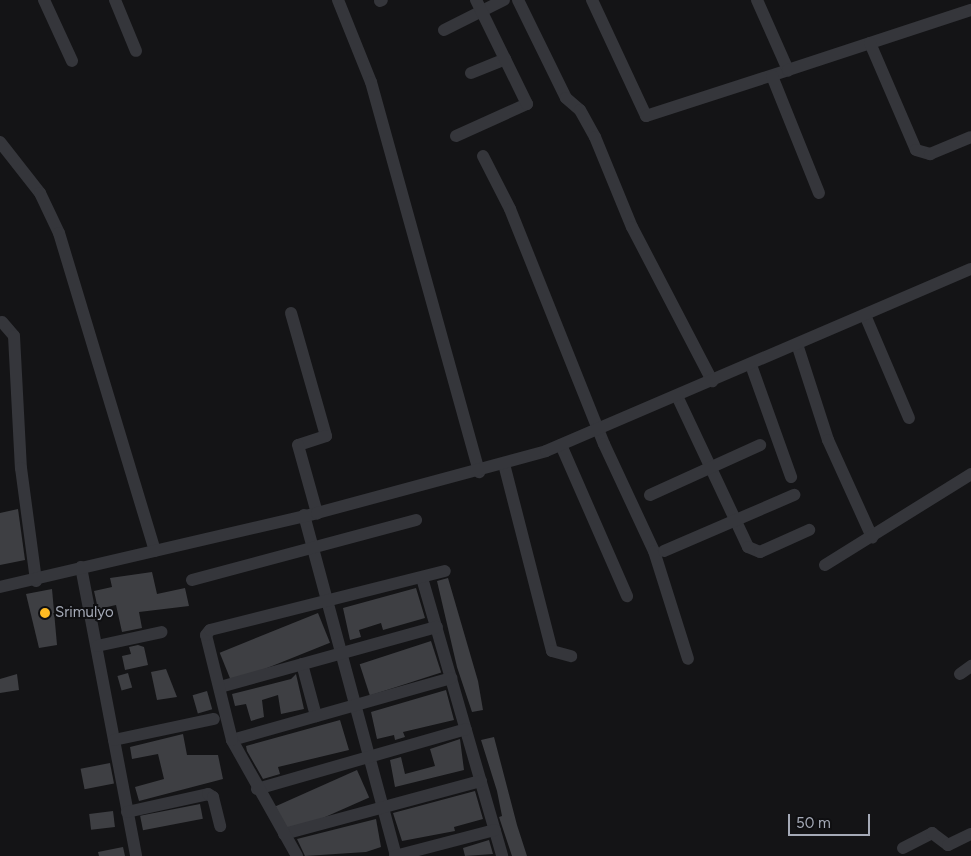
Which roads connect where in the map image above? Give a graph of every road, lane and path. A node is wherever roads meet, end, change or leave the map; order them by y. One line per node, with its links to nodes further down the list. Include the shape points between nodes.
1 (44, 0): 14 (street)
2 (115, 0): 12 (street)
3 (338, 0): 35 (street, via 371,82)
4 (504, 0): 8 (street)
5 (518, 0): 29 (street, via 566,98 580,110 595,137 632,227)
6 (592, 0): 17 (street, via 646,116)
7 (756, 0): 15 (street)
8 (479, 6): 10 (street); 13 (street)
9 (971, 10): 11 (street)
10 (444, 30)
11 (870, 43): 15 (street); 19 (street, via 916,150 930,154)
12 (136, 51)
13 (505, 59): 16 (street); 18 (street, via 527,104)
14 (72, 61)
15 (788, 70): 17 (street)
16 (471, 73)
17 (772, 76): 22 (street)
18 (456, 136)
19 (971, 138)
20 (0, 142): 48 (street, via 48,206 59,233)
21 (484, 156): 32 (street, via 510,209)
22 (820, 193)
23 (970, 271): 25 (street)
24 (291, 312): 42 (street, via 326,436 298,445)
25 (868, 321): 27 (street); 31 (street)
26 (2, 322): 55 (street, via 14,336 21,468)
27 (797, 344): 28 (street); 46 (street, via 828,440)
28 (751, 366): 29 (street); 39 (street)
29 (708, 376): 30 (street)
30 (676, 396): 32 (street); 36 (street)
31 (909, 418)
32 (599, 431): 34 (street); 64 (street, via 654,551)
33 (760, 445): 36 (street)
34 (564, 453): 37 (street); 57 (street)
35 (478, 466): 37 (street); 42 (street)
36 (709, 467): 40 (street); 43 (street)
37 (506, 472): 63 (street, via 552,651)
38 (971, 474): 46 (street)
39 (791, 477)
40 (650, 494)
41 (794, 495): 43 (street)
42 (308, 516): 47 (street); 48 (street)
43 (735, 519): 45 (street, via 755,552); 49 (street)
44 (416, 520): 47 (street)
45 (809, 530)
46 (872, 537): 50 (street)
47 (310, 541): 54 (street); 58 (street)
48 (155, 551): 52 (street)
49 (664, 551)
50 (825, 565)
51 (445, 571): 53 (street)
52 (83, 573): 55 (street); 61 (street)
53 (422, 578): 58 (street); 59 (street)
54 (192, 580)
55 (36, 581): 56 (street)
56 (0, 587)
57 (627, 596)
58 (326, 604): 62 (street); 69 (street, via 207,632 205,638)
59 (436, 627): 62 (street); 68 (street)
60 (162, 632): 61 (street)
61 (97, 646): 74 (street)
62 (340, 654): 65 (street); 70 (street)
63 (571, 656)
64 (688, 659)
65 (302, 664): 69 (street); 71 (street)
66 (971, 666): 67 (street)
67 (960, 674)
68 (451, 678): 70 (street); 73 (street)
69 (220, 687): 75 (street)
70 (354, 705): 71 (street); 76 (street)
71 (316, 716): 75 (street)
72 (214, 719): 74 (street)
73 (466, 729): 76 (street); 77 (street)
74 (114, 740): 80 (street)
75 (232, 740): 78 (street)
76 (368, 757): 78 (street); 79 (street)
77 (481, 781): 79 (street); 82 (street)
78 (257, 789): 83 (street)
79 (382, 808): 83 (street); 88 (street)
80 (128, 812): 81 (street, via 208,794 213,797); 86 (street)
81 (220, 826)
82 (495, 830): 88 (street); 89 (street)
83 (284, 834): 87 (street)
84 (971, 834): 85 (street, via 948,845 932,833)
85 (903, 848)
86 (136, 856)
87 (298, 856)
88 (395, 856)
89 (502, 856)

